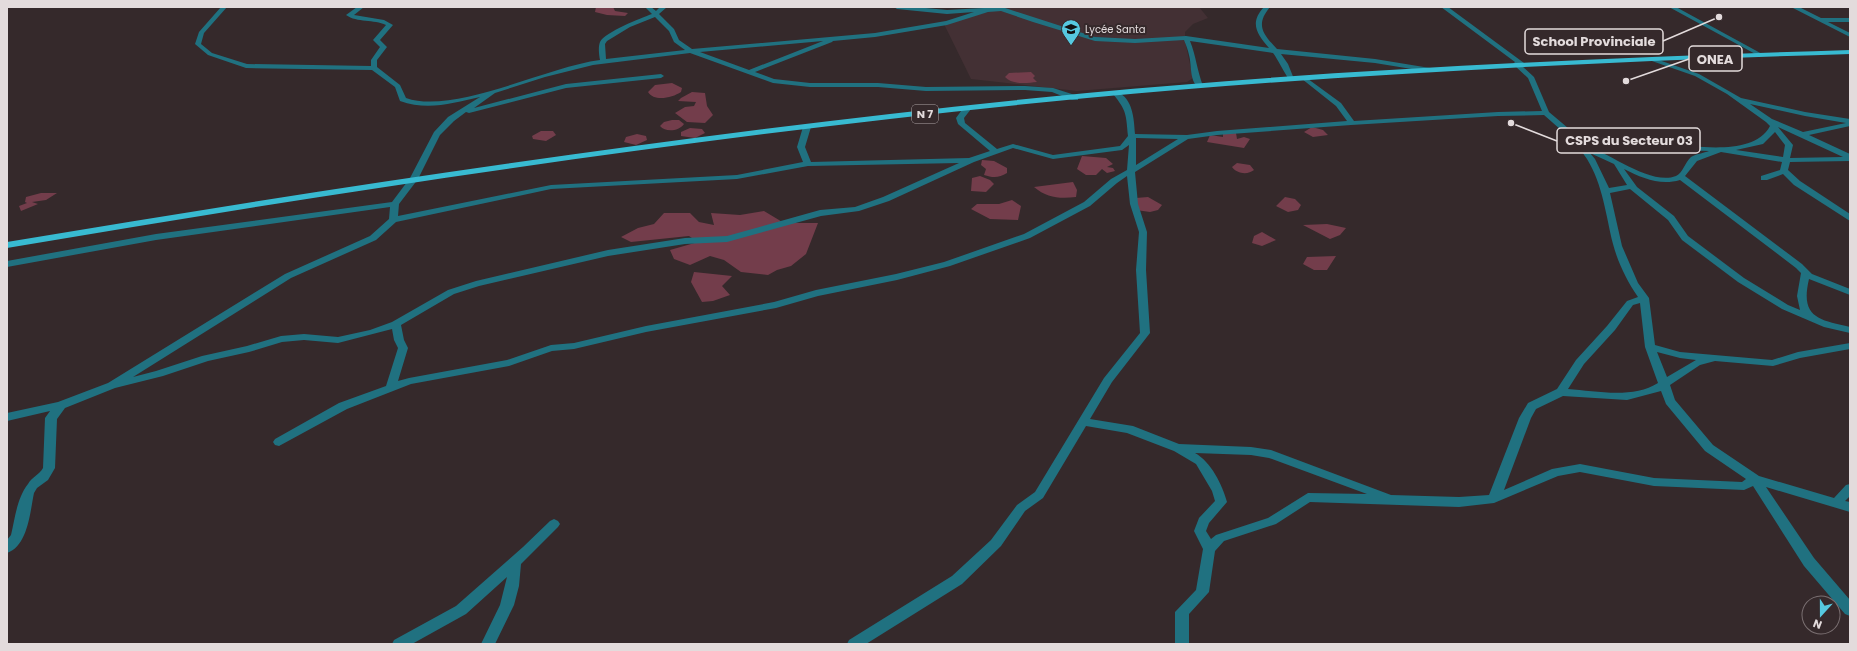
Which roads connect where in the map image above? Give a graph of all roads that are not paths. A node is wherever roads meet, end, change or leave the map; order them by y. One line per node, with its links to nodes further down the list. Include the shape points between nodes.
1 (224, 7): 26 (street, via 201,33 198,44 210,54 246,66)
2 (361, 7): 26 (street, via 349,15 390,25 376,40 384,48 374,60)
3 (648, 7): 13 (street)
4 (664, 7): 13 (street)
5 (897, 7): 12 (street, via 947,12)
6 (1010, 7): 11 (street)
7 (1267, 7): 20 (street, via 1258,25 1260,32)
8 (1444, 7): 25 (street)
9 (1672, 7): 22 (street)
10 (1794, 7): 14 (street)
11 (999, 8): 12 (street); 18 (street, via 1096,39 1135,41)
12 (986, 10): 17 (street, via 923,28)
13 (655, 15): 19 (street, via 672,30 676,41); 24 (street, via 628,26 604,40)
14 (1820, 20): 15 (street); 16 (street)
15 (1850, 20)
16 (1850, 35)
17 (838, 38): 19 (street); 28 (street)
18 (1186, 38): 20 (street); 32 (street)
19 (691, 51): 24 (street); 28 (street)
20 (1275, 51): 27 (street, via 1375,61); 31 (street, via 1286,65)
21 (1850, 52): 22 (highway, N 7)
22 (1762, 55): 23 (highway, N 7)
23 (1651, 59): 25 (highway, N 7); 36 (street, via 1697,75)
24 (603, 62): 33 (street, via 543,76)
25 (1519, 64): 27 (highway, N 7); 39 (street, via 1531,77)
26 (374, 68): 33 (street, via 398,86 403,99 410,102 420,104 453,101)
27 (1430, 70): 30 (highway, N 7)
28 (750, 72): 35 (street, via 773,81 810,85 926,89 1025,88 1053,90)
29 (661, 76): 38 (street, via 566,86)
30 (1304, 78): 31 (highway, N 7); 42 (street, via 1334,101 1349,116)
31 (1291, 79): 32 (highway, N 7)
32 (1200, 86): 34 (highway, N 7)
33 (493, 92): 38 (street)
34 (1117, 94): 35 (highway, N 7); 47 (street, via 1125,102 1129,112)
35 (1075, 98): 37 (highway, N 7)
36 (1739, 100): 40 (street); 41 (street)
37 (967, 109): 45 (highway, N 7); 54 (street, via 960,118 962,124)
38 (458, 114): 65 (street, via 437,134)
39 (1546, 114): 42 (street, via 1498,114); 51 (street)
40 (1766, 118): 44 (street); 46 (street)
41 (1850, 121)
42 (1351, 123): 48 (street)
43 (1850, 124): 46 (street)
44 (1774, 126): 49 (street); 50 (street, via 1770,137)
45 (807, 127): 60 (street, via 801,147); 65 (highway, N 7)
46 (1802, 134): 49 (street); 55 (street)
47 (1132, 136): 48 (street); 54 (street, via 1122,148 1083,155 1053,157 1013,146); 62 (street)
48 (1187, 137): 62 (street)
49 (1784, 138): 50 (street); 58 (street, via 1789,145)
50 (1760, 143): 53 (street)
51 (1582, 147): 59 (street); 67 (street)
52 (1653, 147): 53 (street)
53 (1720, 150): 58 (street); 63 (street, via 1694,159)
54 (995, 151): 57 (street)
55 (1837, 155): 56 (street); 58 (street)
56 (1850, 158)
57 (971, 160): 60 (street); 77 (street, via 886,199 856,209 820,213 727,239 685,241 608,253 476,284 451,292)
58 (1786, 160): 61 (street)
59 (1614, 162): 63 (street, via 1656,179 1671,180); 66 (street)
60 (808, 164): 70 (street, via 737,176 551,188)
61 (1784, 171): 64 (street); 69 (street, via 1797,183)
62 (1132, 172): 84 (street, via 1114,182 1088,204 1027,236 947,264 776,304 574,346 551,348 509,363 410,381); 88 (street, via 1134,204 1143,232 1141,270 1145,333 1108,380)
63 (1680, 177): 73 (street)
64 (1764, 178)
65 (414, 179): 68 (street); 71 (highway, N 7)
66 (1632, 186): 67 (street); 76 (street, via 1671,218 1685,238 1741,280 1785,307)
67 (1606, 191): 75 (street, via 1618,246 1633,283)
68 (395, 204): 70 (street); 72 (street, via 156,237)
69 (1850, 218)
70 (393, 220): 82 (street, via 374,238 288,276)
71 (7, 245)
72 (7, 264)
73 (1806, 273): 74 (street); 76 (street, via 1802,292 1803,309)
74 (1850, 292)
75 (1644, 298): 80 (street); 85 (street, via 1630,303 1580,362)
76 (1811, 317): 78 (street, via 1828,325)
77 (396, 324): 82 (street, via 338,340 304,337 280,339); 84 (street, via 403,348)
78 (1850, 330)
79 (1850, 346): 81 (street, via 1773,363)
80 (1650, 347): 81 (street, via 1680,355); 83 (street)
81 (1716, 357): 83 (street, via 1696,363)
82 (112, 385): 86 (street)
83 (1664, 385): 85 (street, via 1655,390 1627,396); 91 (street, via 1670,401 1709,448)
84 (391, 388): 89 (street, via 342,406)
85 (1561, 392): 93 (street, via 1532,406)
86 (61, 405): 87 (street); 98 (street, via 51,418 48,468 44,477 33,485 28,493 17,537)
87 (7, 417)
88 (1082, 421): 90 (street, via 1129,430); 104 (street, via 1039,495 1021,508 996,544 957,580)
89 (279, 442)
90 (1178, 448): 94 (street, via 1251,450 1271,454); 99 (street, via 1200,462 1218,491 1221,502 1203,521 1200,531)
91 (1755, 479): 93 (street, via 1744,486 1654,482 1580,468 1556,472); 95 (street); 101 (street, via 1809,562)
92 (1850, 488): 95 (street)
93 (1494, 499): 94 (street, via 1459,502)
94 (1394, 500): 99 (street, via 1308,497 1272,521 1220,538)
95 (1836, 503): 96 (street)
96 (1850, 507)
97 (554, 524): 100 (street)
98 (7, 548)
99 (1209, 549): 105 (street, via 1202,592 1182,612)
100 (515, 563): 102 (street, via 461,610); 103 (street, via 513,586 502,618)
101 (1850, 610)
102 (399, 644)
103 (488, 644)
104 (854, 644)
105 (1182, 644)

